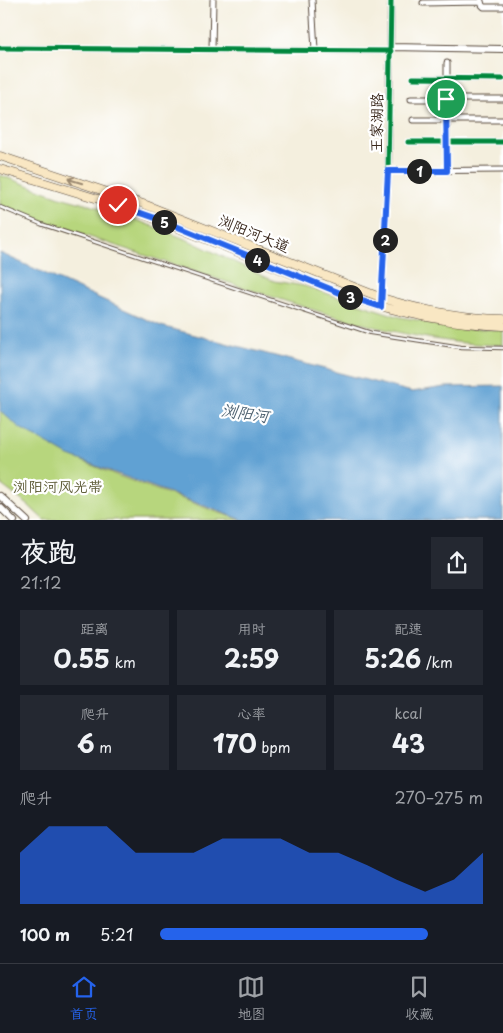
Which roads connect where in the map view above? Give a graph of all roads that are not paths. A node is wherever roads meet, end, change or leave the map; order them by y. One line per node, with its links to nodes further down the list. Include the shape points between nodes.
1 (213, 0): 8 (street)
2 (312, 0): 11 (street)
3 (391, 0): 9 (street, 王家湖路)
4 (481, 1): 5 (street); 6 (street, via 484,7)
5 (423, 4)
6 (503, 7)
7 (0, 48): 8 (street)
8 (212, 49): 11 (street)
9 (391, 49): 10 (street); 11 (street); 28 (street, 王家湖路)
10 (503, 49)
11 (315, 50)
12 (447, 63): 14 (street)
13 (413, 78): 14 (street)
14 (446, 78): 15 (street); 17 (street)
15 (503, 79)
16 (411, 99): 17 (street)
17 (446, 99): 18 (street); 20 (street)
18 (503, 99)
19 (412, 120): 20 (street)
20 (446, 120): 21 (street); 23 (street)
21 (503, 120)
22 (408, 142): 23 (street)
23 (447, 142): 24 (street); 29 (street)
24 (503, 142)
25 (0, 156): 31 (main road, 浏阳河大道, one-way to 25, via 146,205)
26 (0, 169): 32 (main road, 浏阳河大道, via 161,220)
27 (503, 170): 29 (street)
28 (388, 171): 29 (street); 31 (street, 王家湖路)
29 (447, 171)
30 (0, 208): 35 (lane, via 371,333 461,347)
31 (382, 298): 32 (street, 王家湖路); 33 (main road, 浏阳河大道, via 450,314)
32 (381, 307): 34 (main road, 浏阳河大道)
33 (503, 319)
34 (503, 326)
35 (503, 348)
36 (0, 496): 39 (street)
37 (0, 507): 38 (street)
38 (14, 520)
39 (27, 520)

